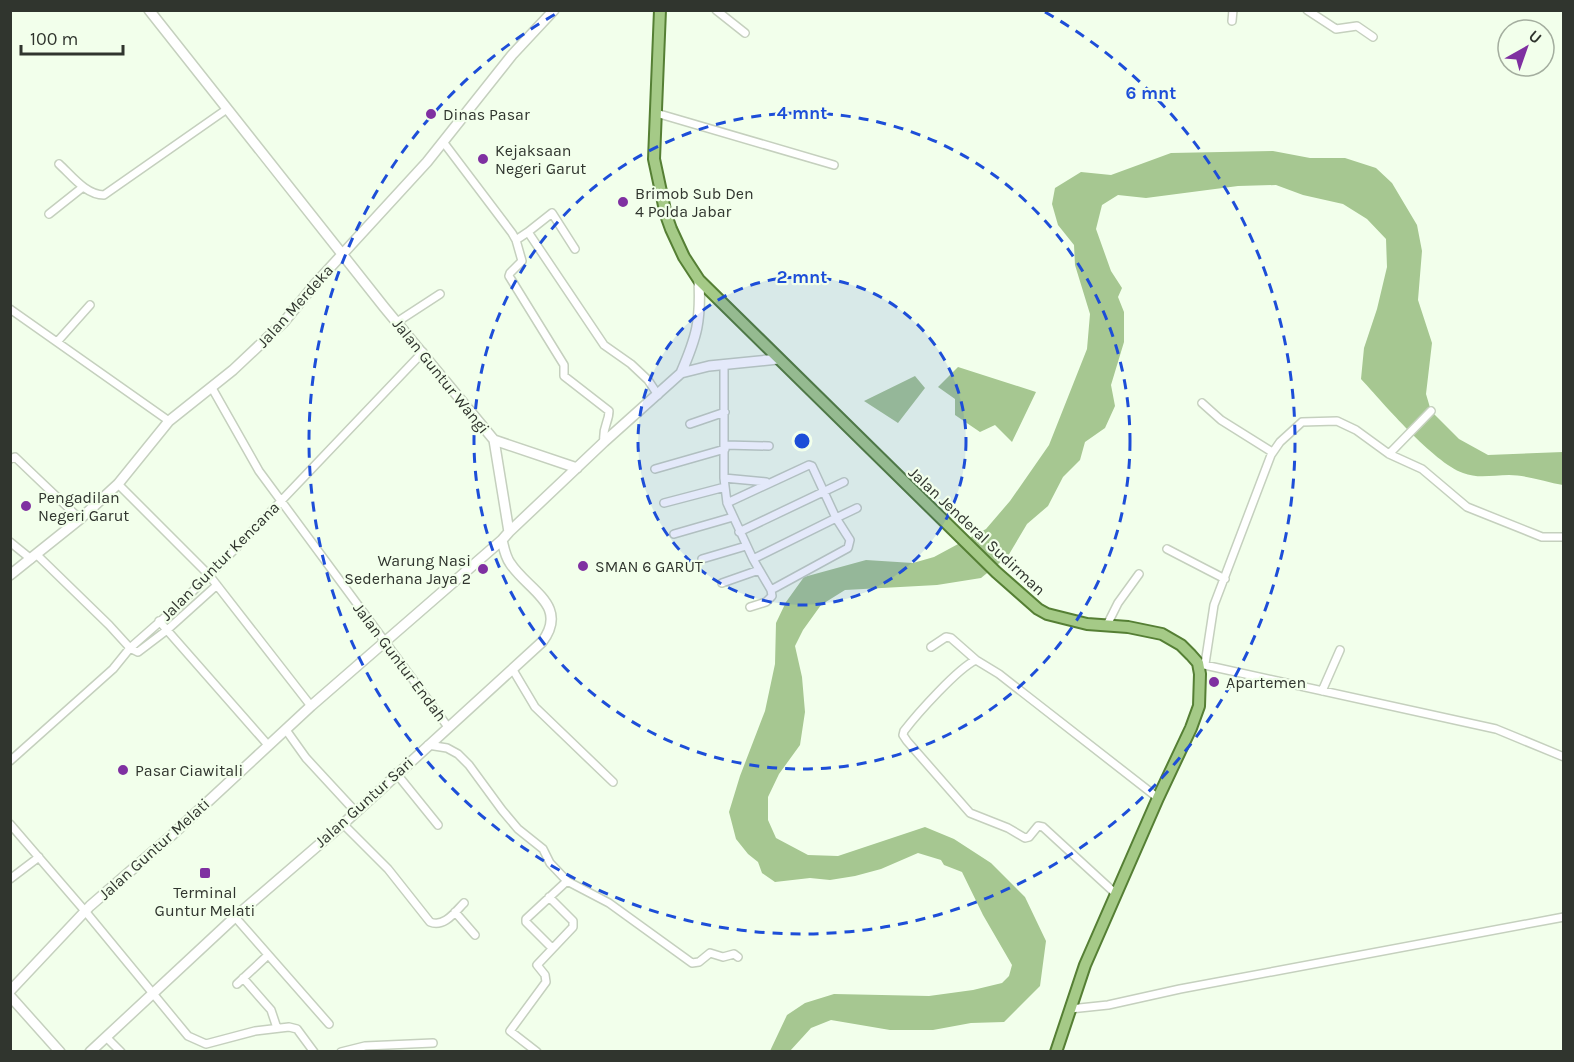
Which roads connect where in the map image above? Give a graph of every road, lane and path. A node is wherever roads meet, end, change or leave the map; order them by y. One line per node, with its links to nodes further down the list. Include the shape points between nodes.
1 (149, 10): 10 (street, Jalan Guntur Wangi)
2 (554, 10): 12 (street, Jalan Merdeka, via 512,56)
3 (660, 10): 11 (main road, Jalan Jenderal Sudirman)
4 (716, 10): 8 (street)
5 (1233, 10): 7 (street)
6 (1307, 10): 9 (street, via 1336,29 1357,26)
7 (1232, 21)
8 (745, 33)
9 (1373, 37)
10 (227, 110): 15 (street, via 108,194 102,196); 20 (street, Jalan Guntur Wangi)
11 (656, 113): 14 (street); 21 (main road, Jalan Jenderal Sudirman, via 654,159 666,215)
12 (444, 143): 18 (street); 20 (street, Jalan Merdeka)
13 (59, 164): 15 (street)
14 (834, 165)
15 (83, 187): 16 (street)
16 (49, 214)
17 (528, 232): 18 (street); 19 (street, via 552,213); 32 (street, via 604,345 631,364)
18 (516, 240): 39 (street, via 522,261 509,276 564,366 564,376 609,411)
19 (575, 249)
20 (343, 254): 25 (street, Jalan Guntur Wangi); 31 (street, Jalan Merdeka, via 284,322)
21 (699, 280): 28 (main road, Jalan Jenderal Sudirman); 30 (street, via 700,311 695,341)
22 (440, 294): 25 (street)
23 (90, 305): 26 (street)
24 (10, 309): 26 (street)
25 (397, 322): 27 (street, Jalan Guntur Wangi)
26 (57, 342): 36 (street)
27 (423, 352): 38 (street, Jalan Guntur Wangi); 53 (street, Jalan Guntur Kencana)
28 (778, 359): 29 (street); 80 (main road, Jalan Jenderal Sudirman, via 1038,609 1047,615)
29 (724, 364): 30 (street); 35 (street)
30 (681, 373): 32 (street)
31 (212, 388): 36 (street, Jalan Merdeka); 53 (street, Jalan Guntur Endah, via 254,464)
32 (658, 395): 39 (street)
33 (1202, 403): 42 (street, via 1221,420)
34 (1431, 411): 43 (street)
35 (725, 412): 37 (street); 41 (street)
36 (169, 421): 50 (street, Jalan Merdeka)
37 (690, 424)
38 (494, 440): 45 (street, Jalan Guntur Wangi); 62 (street, Jalan Guntur Sari)
39 (604, 442): 45 (street)
40 (769, 446): 41 (street)
41 (725, 447): 46 (street); 47 (street)
42 (1272, 452): 43 (street, via 1302,422 1320,420 1349,426); 74 (street)
43 (1389, 454): 63 (street, via 1422,469 1479,513 1542,537)
44 (10, 459): 59 (street, via 15,457)
45 (577, 468): 62 (street, Jalan Guntur Melati)
46 (655, 469)
47 (724, 478): 49 (street); 51 (street)
48 (844, 482): 52 (street)
49 (768, 483): 52 (street, via 809,465); 55 (street)
50 (118, 484): 59 (street, Jalan Merdeka); 73 (street)
51 (725, 487): 54 (street); 55 (street)
52 (825, 492): 58 (street); 60 (street)
53 (280, 501): 73 (street, Jalan Guntur Kencana); 82 (street, Jalan Guntur Endah)
54 (664, 503)
55 (727, 503): 57 (street)
56 (857, 508): 58 (street)
57 (733, 517): 60 (street); 61 (street)
58 (836, 518): 69 (street); 77 (street, via 850,540 849,548)
59 (80, 519): 67 (street, Jalan Merdeka)
60 (739, 532): 65 (street)
61 (674, 534)
62 (506, 536): 82 (street, Jalan Guntur Melati); 88 (street, Jalan Guntur Sari, via 504,552 546,600 551,625 548,635)
63 (1563, 537)
64 (10, 542): 67 (street)
65 (746, 546): 68 (street); 69 (street)
66 (1167, 549): 74 (street)
67 (34, 556): 71 (street, Jalan Merdeka); 84 (street)
68 (702, 559)
69 (753, 559): 70 (street)
70 (759, 570): 75 (street); 77 (street)
71 (12, 571)
72 (1139, 574): 80 (street)
73 (209, 575): 76 (street); 79 (street, Jalan Guntur Kencana)
74 (1225, 579): 87 (street, via 1214,605)
75 (722, 583)
76 (217, 585): 81 (street); 90 (street)
77 (771, 590): 78 (street, via 768,600)
78 (750, 607)
79 (159, 621): 81 (street); 84 (street, Jalan Guntur Kencana)
80 (1107, 625): 87 (main road, Jalan Jenderal Sudirman, via 1162,634)
81 (167, 630): 84 (street, via 141,652); 94 (street)
82 (385, 642): 90 (street, Jalan Guntur Melati); 91 (street, Jalan Guntur Endah)
83 (932, 647): 86 (street, via 951,639)
84 (130, 648): 96 (street, Jalan Guntur Kencana, via 113,669)
85 (1340, 650): 89 (street)
86 (976, 660): 99 (street); 107 (street, via 934,697 903,735 970,813 1025,838 1038,826 1043,827)
87 (1202, 664): 89 (street); 99 (main road, via 1199,706)
88 (513, 670): 91 (street, Jalan Guntur Sari); 98 (street, via 535,707)
89 (1322, 691): 95 (street, via 1496,729)
90 (311, 706): 92 (street, Jalan Guntur Melati)
91 (448, 727): 93 (street, Jalan Guntur Sari)
92 (286, 730): 94 (street, Jalan Guntur Melati); 100 (street, via 306,759)
93 (428, 745): 97 (street, Jalan Guntur Sari); 106 (street, via 458,754 518,829 543,849)
94 (268, 746): 110 (street, Jalan Guntur Melati)
95 (1563, 757)
96 (10, 761)
97 (396, 773): 100 (street, Jalan Guntur Sari); 103 (street)
98 (613, 782)
99 (1158, 798): 107 (main road)
100 (355, 811): 102 (street, Jalan Guntur Sari)
101 (10, 824): 104 (street)
102 (343, 824): 111 (street, via 388,869 430,922 442,923); 112 (street, Jalan Guntur Sari)
103 (438, 825)
104 (39, 857): 105 (street); 110 (street)
105 (10, 879)
106 (567, 881): 108 (street); 117 (street, via 609,903 693,964 711,953)
107 (1116, 894): 121 (main road)
108 (549, 897): 115 (street, via 574,924); 115 (street, via 526,921)
109 (464, 903): 111 (street)
110 (85, 911): 118 (street, Jalan Guntur Melati); 119 (street)
111 (454, 912): 114 (street)
112 (235, 917): 116 (street); 119 (street, Jalan Guntur Sari)
113 (1563, 917): 121 (street, via 1108,1005)
114 (475, 935)
115 (552, 948): 131 (street, via 537,964 546,982 511,1030)
116 (268, 955): 122 (street); 123 (street, via 240,981 271,1010)
117 (738, 957)
118 (10, 991)
119 (153, 992): 123 (street, via 188,1036 206,1044); 124 (street, Jalan Guntur Sari)
120 (10, 996): 126 (street)
121 (1070, 1009): 132 (main road)
122 (329, 1024)
123 (277, 1028): 129 (street, via 297,1029)
124 (106, 1037): 127 (street, Jalan Guntur Sari); 128 (street)
125 (433, 1043): 130 (street, via 365,1046)
126 (60, 1052)
127 (90, 1052)
128 (121, 1052)
129 (314, 1052)
130 (341, 1052)
131 (537, 1052)
132 (1056, 1052)

